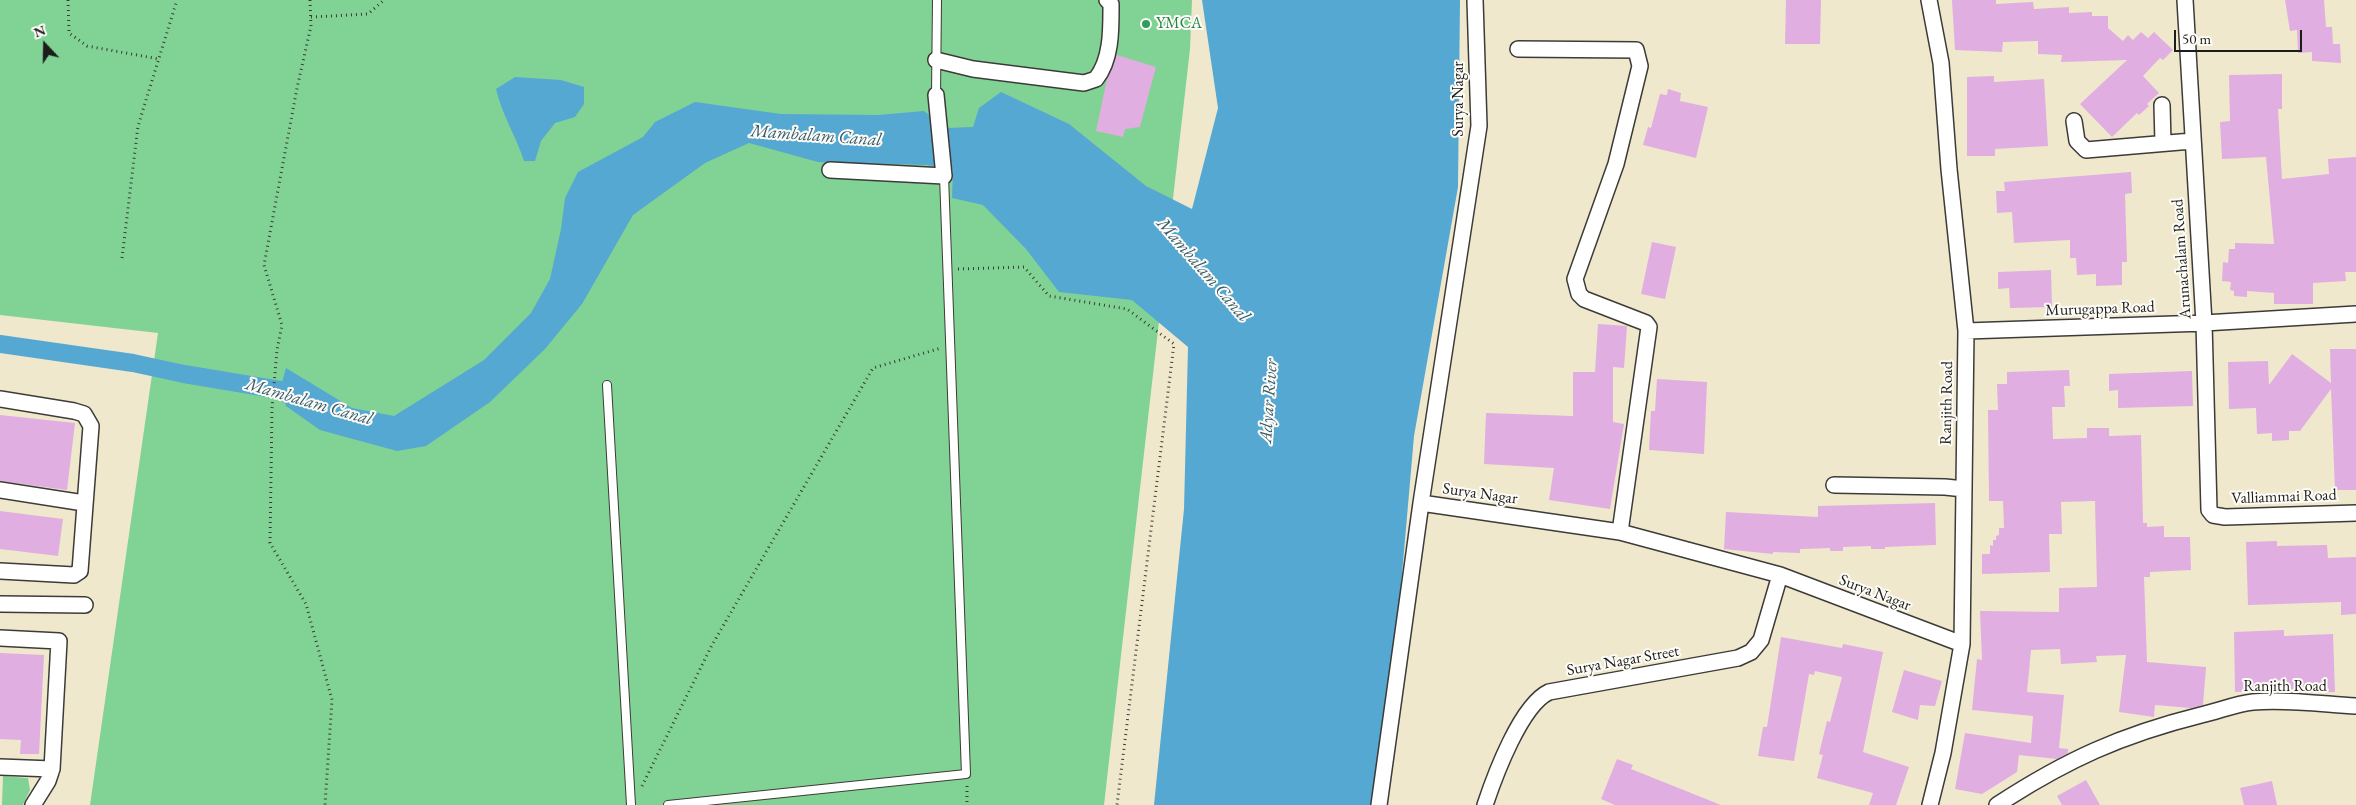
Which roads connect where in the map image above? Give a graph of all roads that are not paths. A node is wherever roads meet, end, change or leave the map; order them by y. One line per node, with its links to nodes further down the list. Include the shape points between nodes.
1 (937, 0): 7 (lane)
2 (1107, 0): 7 (street, via 1111,4 1109,47 1096,79 1084,83 973,70)
3 (1475, 0): 24 (street, Surya Nagar, via 1479,126)
4 (1929, 0): 17 (street, Ranjith Road, via 1941,63)
5 (2185, 0): 11 (street, Arunachalam Road)
6 (1518, 49): 27 (street, via 1636,50 1640,66 1616,164 1575,279 1578,294 1584,299 1649,327)
7 (936, 60): 8 (lane)
8 (936, 95): 14 (street)
9 (2162, 106): 12 (street)
10 (2074, 121): 12 (street, via 2077,141 2086,150)
11 (2192, 140): 12 (street); 16 (street, Arunachalam Road)
12 (2164, 143)
13 (830, 170): 14 (street)
14 (944, 176): 39 (lane, via 966,774)
15 (2356, 314): 16 (street, Murugappa Road)
16 (2204, 323): 17 (street, Murugappa Road); 26 (street, Arunachalam Road, via 2207,505)
17 (1966, 331): 21 (street, Ranjith Road)
18 (607, 385): 38 (lane)
19 (0, 399): 23 (street, via 84,414 90,426)
20 (1834, 485): 21 (street)
21 (1964, 489): 33 (street, Ranjith Road)
22 (0, 490): 23 (street)
23 (84, 502): 28 (street, via 80,571 74,575)
24 (1422, 503): 27 (street, Surya Nagar); 40 (street)
25 (2356, 512): 26 (street, Valliammai Road)
26 (2213, 515)
27 (1620, 532): 29 (street, Surya Nagar)
28 (0, 571)
29 (1780, 576): 33 (street, Surya Nagar); 41 (street, Surya Nagar Street, via 1760,640 1751,652 1738,658 1541,696 1530,707 1505,754)
30 (0, 604): 31 (street)
31 (86, 605)
32 (0, 638): 36 (street, via 59,641)
33 (1962, 644): 42 (street, Ranjith Road, via 1943,753)
34 (2356, 706): 43 (street, Ranjith Road, via 2254,702 2152,727 2056,768)
35 (0, 767): 36 (street)
36 (52, 770): 37 (street)
37 (33, 805)
38 (631, 805)
39 (668, 805)
40 (1380, 805)
41 (1486, 805)
42 (1930, 805)
43 (1996, 805)

